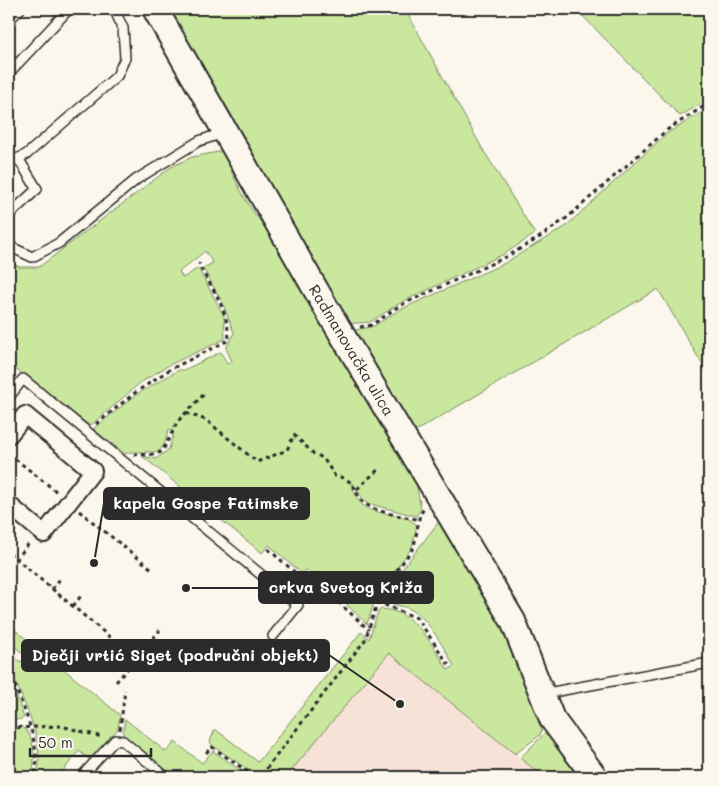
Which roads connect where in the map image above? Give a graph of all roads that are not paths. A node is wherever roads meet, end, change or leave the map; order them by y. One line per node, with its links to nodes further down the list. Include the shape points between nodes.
1 (20, 9): 5 (lane)
2 (69, 9): 6 (lane)
3 (114, 9): 8 (lane, via 123,28 125,58 117,76 27,154)
4 (155, 9): 7 (street, Radmanovačka ulica)
5 (9, 20)
6 (9, 74)
7 (226, 132): 11 (lane, via 199,142 137,179 59,243 32,257 10,247); 17 (street, Radmanovačka ulica, via 513,621)
8 (18, 158): 9 (lane); 10 (lane, via 38,189)
9 (9, 163)
10 (9, 215)
11 (9, 243)
12 (9, 397): 15 (lane, via 23,379 298,605)
13 (9, 435): 14 (street, via 25,415 93,471 44,534)
14 (9, 505)
15 (273, 636)
16 (709, 663): 17 (lane)
17 (541, 694): 20 (street, Radmanovačka ulica, via 558,729)
18 (81, 777): 19 (lane, via 115,741 123,741)
19 (166, 777)
20 (595, 777)

